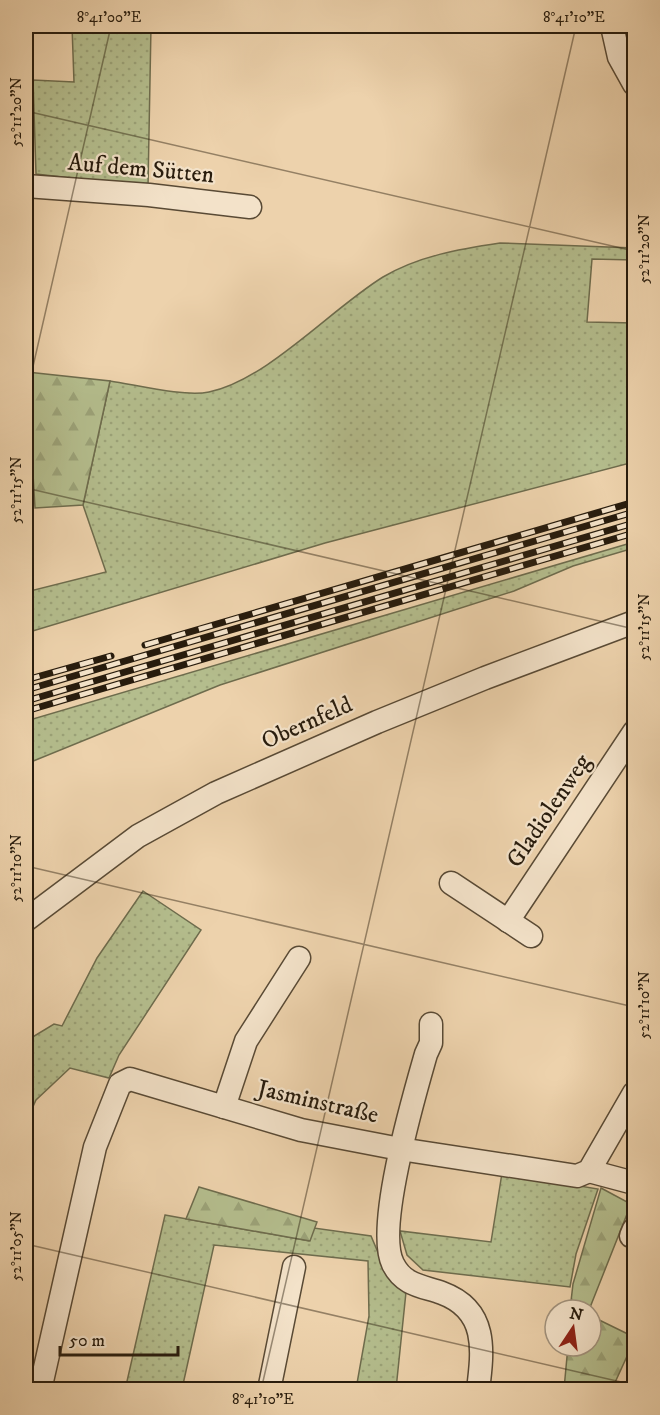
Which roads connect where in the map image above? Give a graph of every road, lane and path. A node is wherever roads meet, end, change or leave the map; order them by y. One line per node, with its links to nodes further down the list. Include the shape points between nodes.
1 (612, 26): 2 (street, via 619,57)
2 (634, 84)
3 (26, 186): 4 (street, Auf dem Sütten)
4 (250, 207)
5 (634, 622): 8 (street, Obernfeld, via 463,687 216,792 138,836)
6 (634, 732): 9 (street, Gladiolenweg)
7 (451, 883): 9 (street)
8 (26, 920)
9 (508, 921): 10 (street)
10 (531, 936)
11 (299, 958): 14 (street, Jasminstraße, via 246,1041)
12 (431, 1024): 15 (street, Jasminstraße, via 431,1043)
13 (634, 1093): 16 (street)
14 (224, 1107): 15 (street, Jasminstraße, via 301,1130); 19 (street, Jasminstraße, via 130,1079 120,1084 95,1147)
15 (400, 1149): 16 (street, Jasminstraße); 21 (street, via 390,1224 389,1251 393,1264 403,1278 465,1306 480,1331 483,1351)
16 (583, 1174): 17 (street, Jasminstraße)
17 (634, 1183)
18 (294, 1267): 20 (street)
19 (40, 1389)
20 (269, 1389)
21 (478, 1389)

